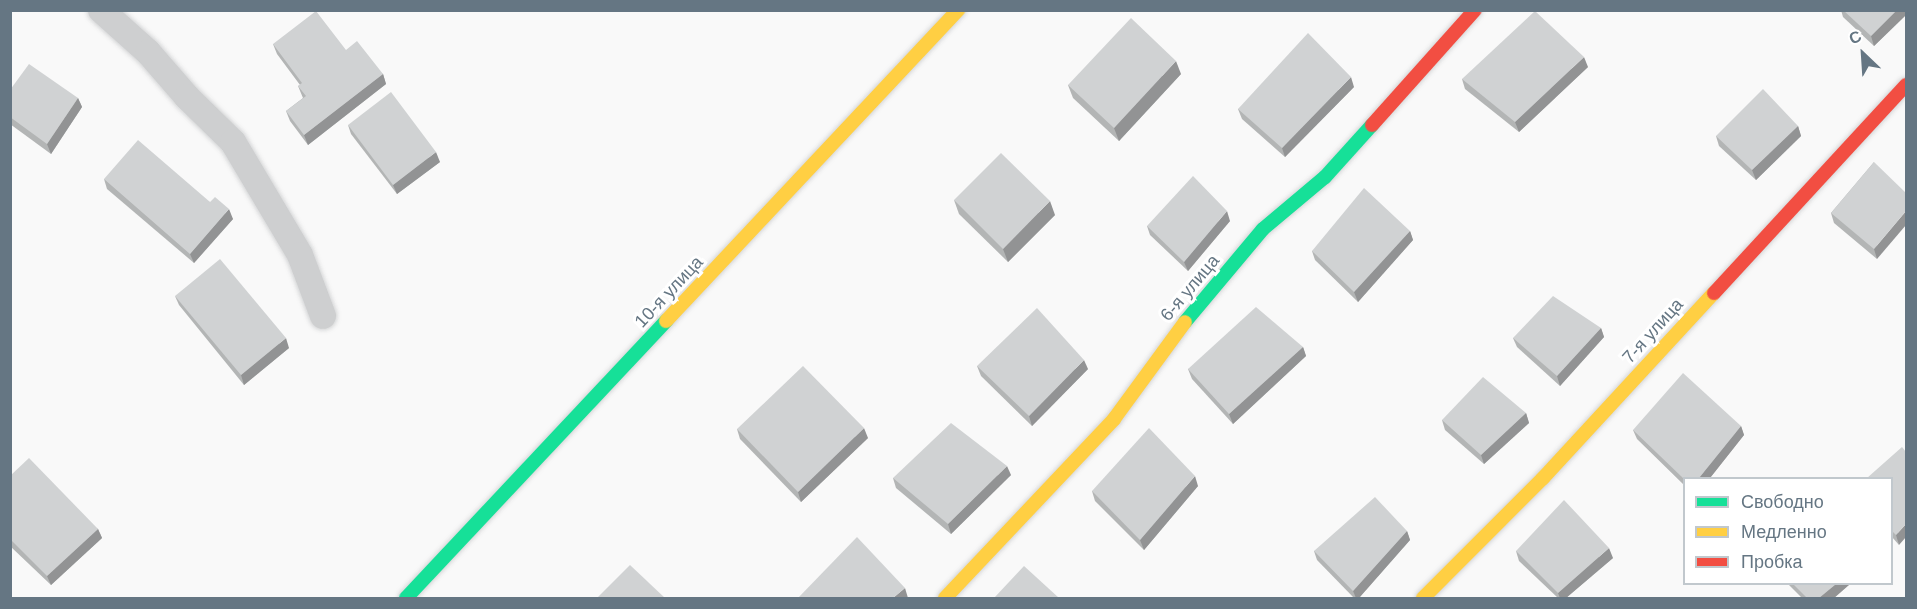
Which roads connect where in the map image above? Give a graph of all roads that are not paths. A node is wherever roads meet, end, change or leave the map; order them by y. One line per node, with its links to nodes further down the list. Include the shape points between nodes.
1 (101, 10): 5 (street, via 148,52 233,142 300,255)
2 (958, 10): 6 (street, 10-я улица)
3 (1475, 10): 7 (street, 6-я улица, via 1324,177 1263,229 1170,339 1114,420)
4 (1906, 85): 8 (street, 7-я улица, via 1543,478)
5 (323, 316)
6 (406, 598)
7 (945, 598)
8 (1423, 598)

